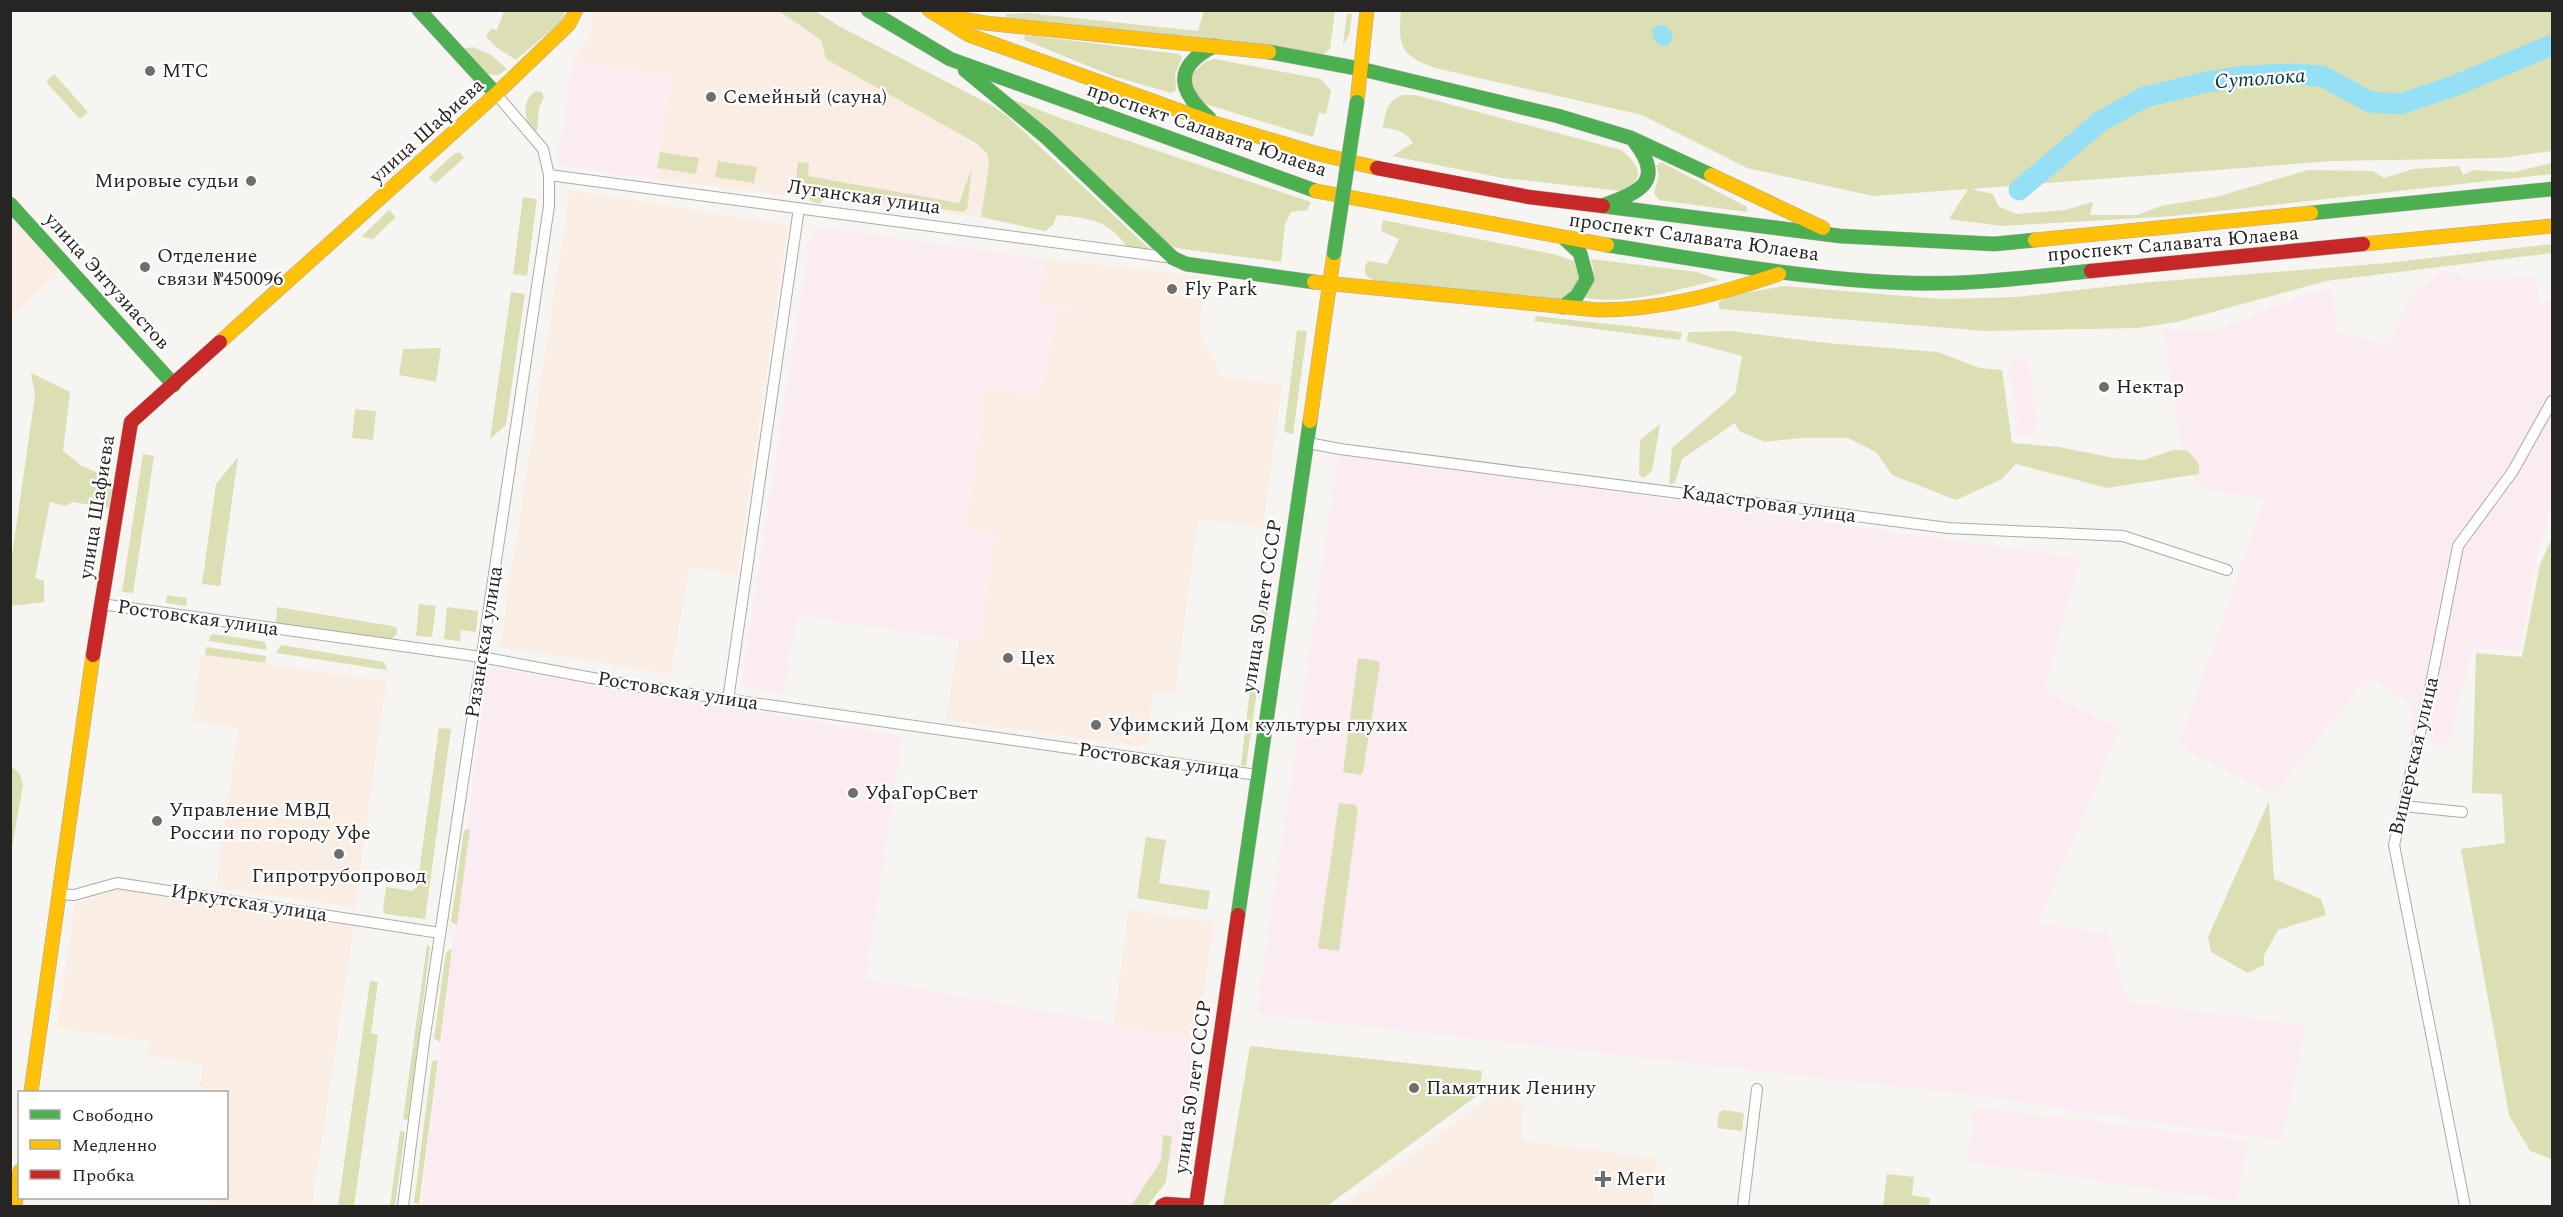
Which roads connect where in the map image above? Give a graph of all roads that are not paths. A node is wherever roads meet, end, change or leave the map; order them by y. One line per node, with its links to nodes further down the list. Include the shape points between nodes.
1 (419, 10): 9 (main road)
2 (576, 10): 9 (main road, улица Шафиева, via 569,24)
3 (868, 10): 7 (main road, проспект Салавата Юлаева)
4 (1367, 10): 8 (main road, улица 50 лет СССР)
5 (932, 12): 6 (main road, via 985,22); 10 (main road, проспект Салавата Юлаева, via 969,35)
6 (1214, 46): 8 (main road, via 1286,54); 10 (main road, via 1188,63 1184,83 1191,101)
7 (950, 59): 19 (main road, проспект Салавата Юлаева, via 1314,191); 20 (main road, via 1011,107)
8 (1361, 69): 11 (main road, via 1558,116); 22 (main road, улица 50 лет СССР, bridge)
9 (496, 94): 12 (street, Рязанская улица, via 543,149); 24 (main road, улица Шафиева)
10 (1214, 123): 15 (main road, проспект Салавата Юлаева, via 1387,170)
11 (1631, 138): 15 (main road, via 1647,159 1647,180 1637,192); 18 (main road)
12 (549, 175): 16 (street, Луганская улица); 29 (street, Рязанская улица, via 549,206)
13 (2553, 189): 18 (main road, проспект Салавата Юлаева, via 1994,244)
14 (10, 204): 24 (main road, улица Энтузиастов)
15 (1598, 207): 18 (main road, проспект Салавата Юлаева)
16 (799, 208): 20 (street, Луганская улица); 30 (street)
17 (2553, 226): 21 (main road, проспект Салавата Юлаева, via 1989,281 1910,283)
18 (1840, 236)
19 (1564, 238): 21 (main road, проспект Салавата Юлаева); 23 (main road, via 1580,253 1587,279 1577,296)
20 (1173, 258): 22 (main road, via 1195,266)
21 (1783, 273): 23 (main road, via 1730,291 1629,311)
22 (1330, 284): 23 (main road); 26 (main road, улица 50 лет СССР)
23 (1563, 307)
24 (174, 385): 28 (main road, улица Шафиева, via 131,422)
25 (2553, 402): 32 (street, Вишерская улица, via 2513,471 2458,546)
26 (1308, 443): 27 (street, Кадастровая улица, via 1948,528 2123,536); 31 (main road, улица 50 лет СССР)
27 (2227, 570)
28 (101, 604): 29 (street, Ростовская улица); 34 (main road, улица Шафиева)
29 (481, 657): 30 (street, Ростовская улица); 35 (street, Рязанская улица)
30 (728, 699): 31 (street, Ростовская улица)
31 (1257, 775): 42 (main road, улица 50 лет СССР)
32 (2403, 806): 33 (street); 44 (street, Вишерская улица, via 2394,845)
33 (2462, 812)
34 (58, 894): 35 (street, Иркутская улица, via 74,895 117,883); 37 (main road, улица Шафиева)
35 (441, 933): 40 (street, Рязанская улица)
36 (1757, 1089): 43 (street)
37 (31, 1091)
38 (18, 1185): 39 (main road)
39 (15, 1206)
40 (403, 1206)
41 (1162, 1206): 42 (main road)
42 (1196, 1206)
43 (1743, 1206)
44 (2465, 1206)

